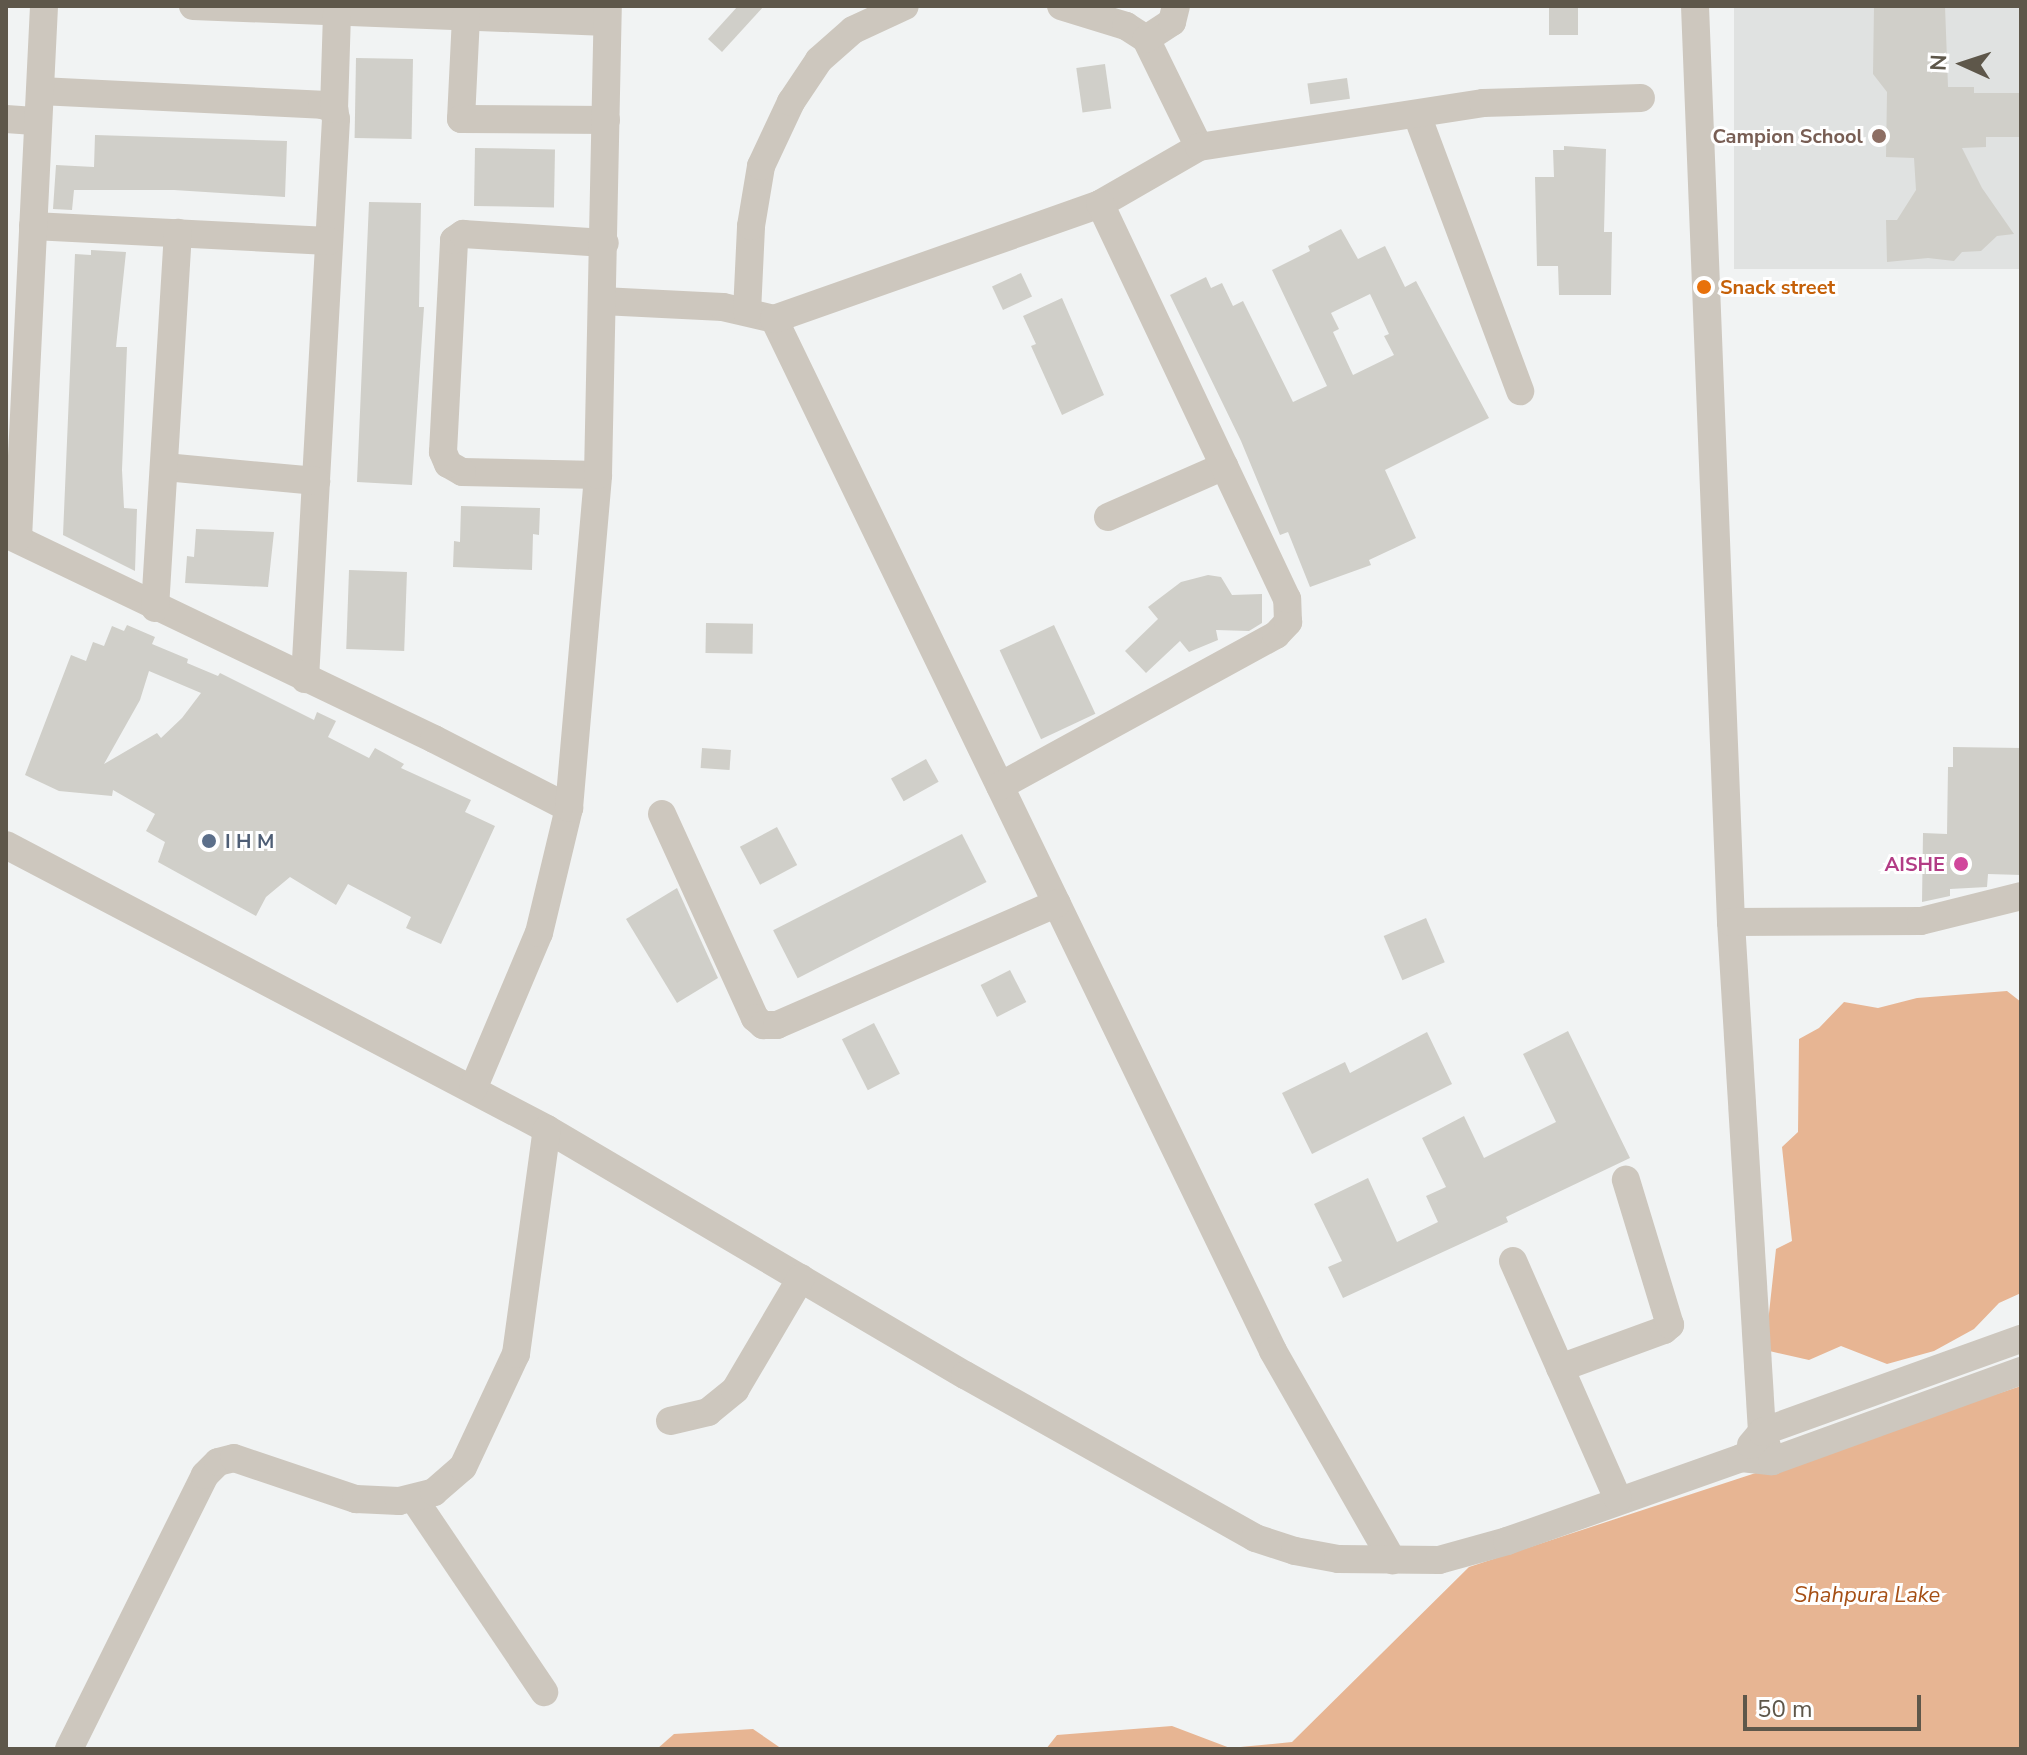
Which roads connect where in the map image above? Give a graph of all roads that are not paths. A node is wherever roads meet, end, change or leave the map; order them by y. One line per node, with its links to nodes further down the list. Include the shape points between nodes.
1 (44, 6): 11 (street)
2 (193, 6): 7 (street)
3 (905, 6): 26 (street, via 853,30 819,60 791,102 761,166 751,226)
4 (1061, 6): 10 (street, via 1126,26)
5 (1176, 6): 10 (street, via 1172,22)
6 (1695, 6): 44 (street)
7 (337, 12): 9 (street); 13 (street)
8 (607, 14): 9 (street); 16 (street)
9 (466, 17): 16 (street, via 461,119)
10 (1146, 39): 18 (street)
11 (40, 91): 13 (street); 17 (street)
12 (1641, 98): 14 (street, via 1483,103)
13 (334, 109): 22 (street)
14 (1417, 115): 18 (street); 29 (street)
15 (6, 119): 17 (street)
16 (606, 120): 23 (street)
17 (38, 121): 20 (street)
18 (1199, 147): 19 (street)
19 (1100, 204): 27 (street); 30 (street)
20 (33, 226): 21 (street); 24 (street)
21 (178, 233): 22 (street); 31 (street)
22 (329, 241): 33 (street)
23 (605, 243): 25 (street); 32 (street, via 463,234 454,240 443,452 448,464 462,472)
24 (18, 299): 28 (street)
25 (602, 301): 26 (street); 32 (street)
26 (747, 312): 27 (street)
27 (774, 319): 38 (street)
28 (15, 386): 35 (street)
29 (1520, 391)
30 (1224, 466): 34 (street); 38 (street, via 1287,599 1288,622 1276,635)
31 (165, 467): 33 (street); 36 (street)
32 (598, 475): 39 (street)
33 (316, 481): 37 (street)
34 (1108, 517)
35 (12, 536): 36 (street)
36 (155, 608): 37 (street)
37 (305, 679): 39 (street)
38 (1000, 786): 43 (street)
39 (569, 808): 45 (street, via 539,933)
40 (662, 814): 43 (street, via 755,1018 763,1025 777,1025)
41 (6, 845): 45 (street)
42 (2021, 896): 44 (street, via 1921,921)
43 (1057, 903): 59 (street, via 1273,1351)
44 (1731, 922): 54 (street)
45 (473, 1089): 46 (street)
46 (547, 1129): 49 (street); 57 (street, via 516,1354 463,1467 434,1492)
47 (1626, 1180): 51 (street, via 1670,1325)
48 (1513, 1261): 51 (street)
49 (801, 1278): 53 (street, via 735,1390 708,1412); 59 (street, via 1255,1538 1338,1559)
50 (2021, 1339): 54 (street)
51 (1560, 1368): 58 (street)
52 (2021, 1371): 56 (street)
53 (670, 1421)
54 (1762, 1432): 55 (street); 56 (street)
55 (1741, 1458): 56 (street); 58 (street)
56 (1772, 1461)
57 (414, 1499): 60 (street); 61 (street, via 356,1499 234,1458 218,1462 205,1475)
58 (1618, 1499): 59 (street, via 1439,1560)
59 (1392, 1560)
60 (544, 1692)
61 (69, 1749)

